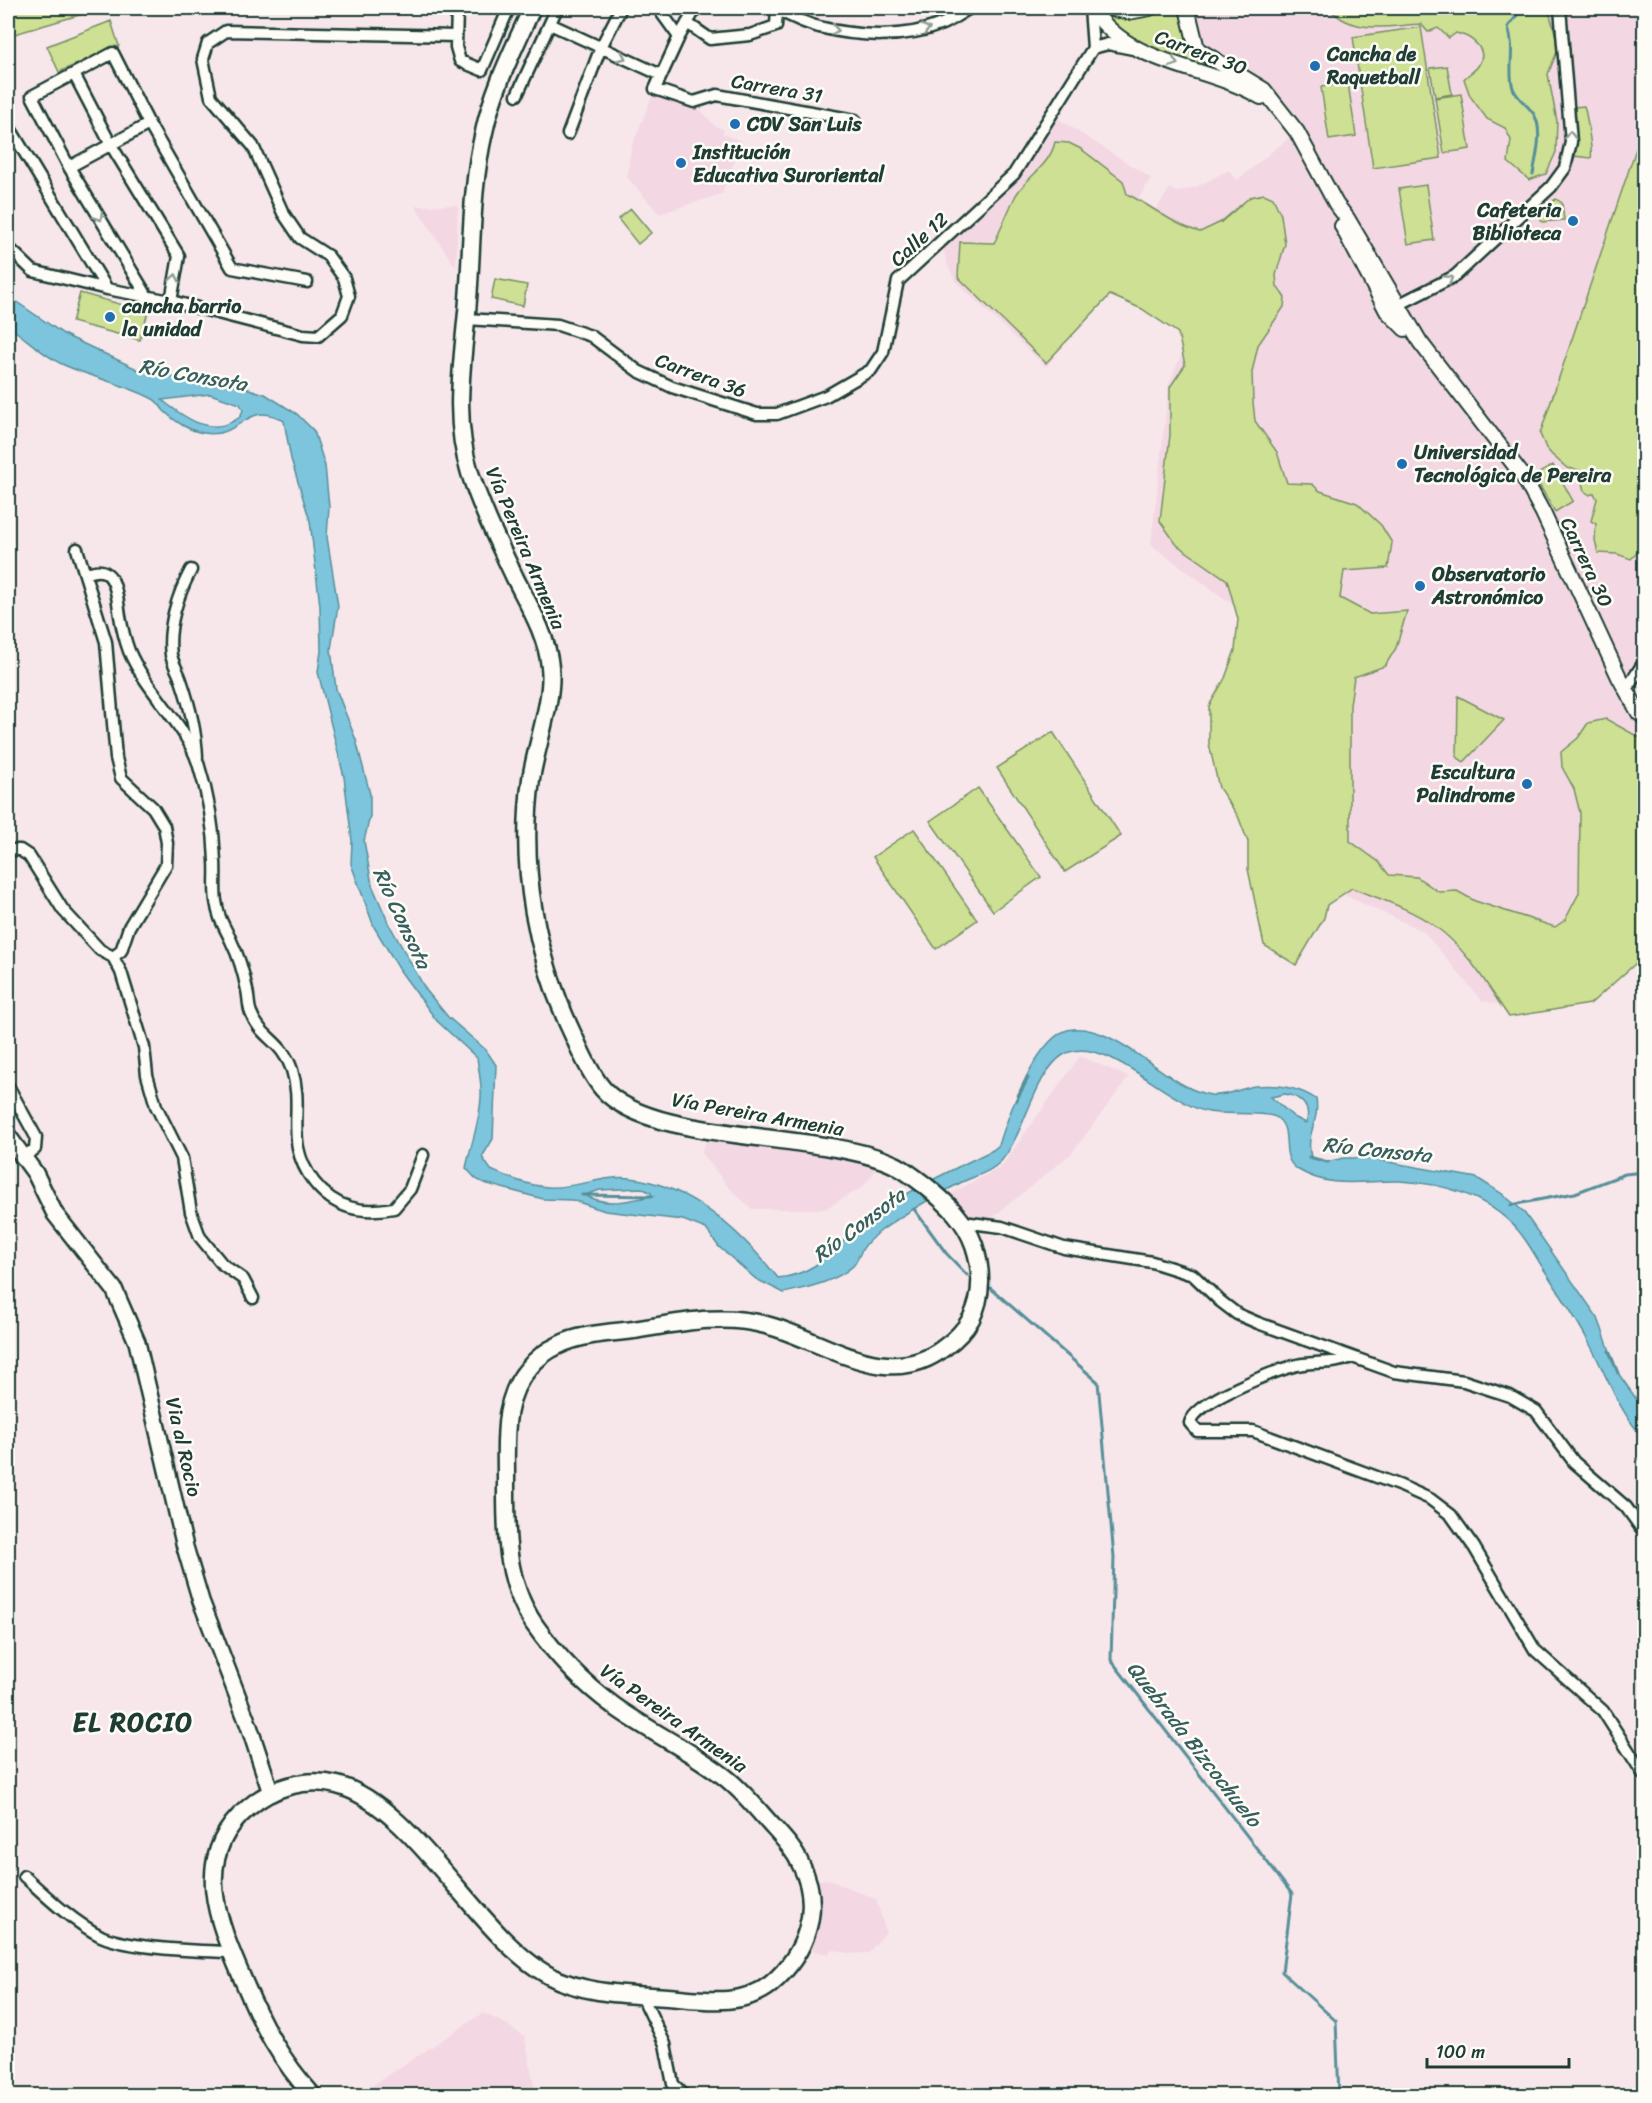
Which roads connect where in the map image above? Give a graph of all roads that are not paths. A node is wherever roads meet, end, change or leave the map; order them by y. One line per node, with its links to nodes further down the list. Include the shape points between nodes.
1 (457, 8): 17 (street)
2 (509, 8): 17 (street, via 482,70 460,61)
3 (532, 8): 38 (main road, Vía Pereira Armenia, via 501,78 483,134 473,202)
4 (557, 8): 16 (street)
5 (621, 8): 19 (street)
6 (658, 8): 18 (street)
7 (696, 8): 15 (street)
8 (776, 8): 9 (street, one-way to 9, via 818,27 859,34 930,28); 15 (street, via 776,26 750,35 710,39)
9 (970, 8)
10 (1091, 8): 20 (street); 21 (street, Carrera 30, via 1106,28)
11 (1108, 8): 12 (street, via 1128,12)
12 (1150, 8)
13 (1187, 8): 25 (street, Carrera 30, via 1197,50 1256,84)
14 (1560, 8): 37 (street, one-way to 14, via 1455,276 1551,187 1565,168 1571,132)
15 (687, 23): 18 (street)
16 (550, 24): 19 (street); 24 (street)
17 (456, 36): 36 (street, via 226,31 208,43 202,60 211,97 253,146 283,213 300,238 328,256 344,278 349,296 342,315 318,336)
18 (679, 37): 23 (street)
19 (601, 47): 23 (street, one-way to 23); 29 (street)
20 (1093, 48): 21 (street, via 1108,44); 39 (street, Calle 12, via 1014,174 898,281 888,337 871,370 794,409)
21 (1136, 49): 25 (street, Carrera 30, one-way to 25, via 1238,85)
22 (74, 74): 27 (street, via 112,53); 30 (street); 31 (street, via 32,96)
23 (661, 75): 26 (street, Carrera 31, via 655,89 694,102 717,95)
24 (517, 95)
25 (1275, 106): 37 (street, Carrera 30, via 1296,132 1347,218)
26 (855, 120)
27 (149, 124): 30 (street); 33 (street, via 232,268)
28 (8, 131): 34 (street, via 11,130)
29 (568, 134)
30 (111, 145): 31 (street); 36 (street, one-way to 30, via 179,255)
31 (69, 167): 35 (street, one-way to 35)
32 (8, 247): 34 (street, via 33,271)
33 (307, 282)
34 (107, 289): 35 (street)
35 (147, 296): 36 (street)
36 (171, 301)
37 (1392, 308): 44 (street, Carrera 30, via 1523,476)
38 (467, 319): 39 (street, Carrera 36, via 558,324 591,336 638,371 672,387); 53 (main road, Vía Pereira Armenia, via 460,369 463,449 485,514 550,657 550,688 527,822 531,887 542,956 583,1057 602,1089 641,1113 695,1128 844,1149 896,1165 943,1200)
39 (757, 414)
40 (77, 549): 42 (street)
41 (190, 570): 46 (street, via 178,600 171,652 196,742)
42 (86, 574): 46 (street, via 97,571 114,582 130,652); 48 (street, via 106,642 121,778 153,808 164,826 167,843 166,865 129,927 121,951)
43 (1644, 662): 44 (street)
44 (1626, 690): 45 (street, Carrera 30)
45 (1644, 717)
46 (197, 760): 51 (street, via 213,829 214,885 220,924 232,942 257,1026 286,1053 297,1096 297,1149 313,1181 329,1199 354,1210 375,1212 394,1208 410,1189)
47 (8, 850): 48 (street, via 20,850 29,856 63,910 100,950)
48 (112, 957): 54 (street, via 121,972 144,1047 156,1106 182,1158 191,1212 200,1237 222,1264 243,1279)
49 (8, 1086): 52 (street, via 36,1137 35,1149)
50 (8, 1136): 52 (main road, Via al Rocio)
51 (423, 1155)
52 (23, 1157): 58 (main road, Via al Rocio, via 55,1214 114,1289 137,1342 201,1601)
53 (963, 1222): 55 (street, via 1002,1227 1064,1248 1152,1262 1193,1275 1237,1314); 61 (main road, Vía Pereira Armenia, via 976,1252 981,1276 979,1297 963,1331 927,1360 893,1366 857,1361 770,1325 728,1318 698,1320 580,1338 558,1345 532,1364 513,1390 506,1437 507,1542 512,1577 533,1622 597,1693 739,1789 789,1846 805,1870 810,1892 811,1920 805,1941 792,1961 760,1992 718,2001)
54 (253, 1298)
55 (1352, 1357): 56 (street, via 1394,1372 1464,1381 1536,1411 1574,1462 1626,1506); 57 (street, via 1339,1363 1298,1365 1232,1391 1199,1408 1190,1423 1197,1431 1253,1431 1401,1486 1430,1499 1451,1515 1535,1650 1603,1711)
56 (1644, 1532)
57 (1644, 1775)
58 (271, 1793): 60 (main road, Vía Pereira Armenia, via 257,1800 235,1821 225,1834 215,1861 215,1905); 61 (main road, Vía Pereira Armenia, via 295,1784 318,1782 359,1794 392,1819 487,1922 540,1970 572,1985)
59 (24, 1876): 60 (street, via 49,1900 102,1936 136,1944)
60 (231, 1952): 62 (main road, Vía Pereira Armenia, via 270,2040)
61 (641, 1994): 63 (street, via 665,2044 673,2084)
62 (312, 2095)
63 (685, 2096)

